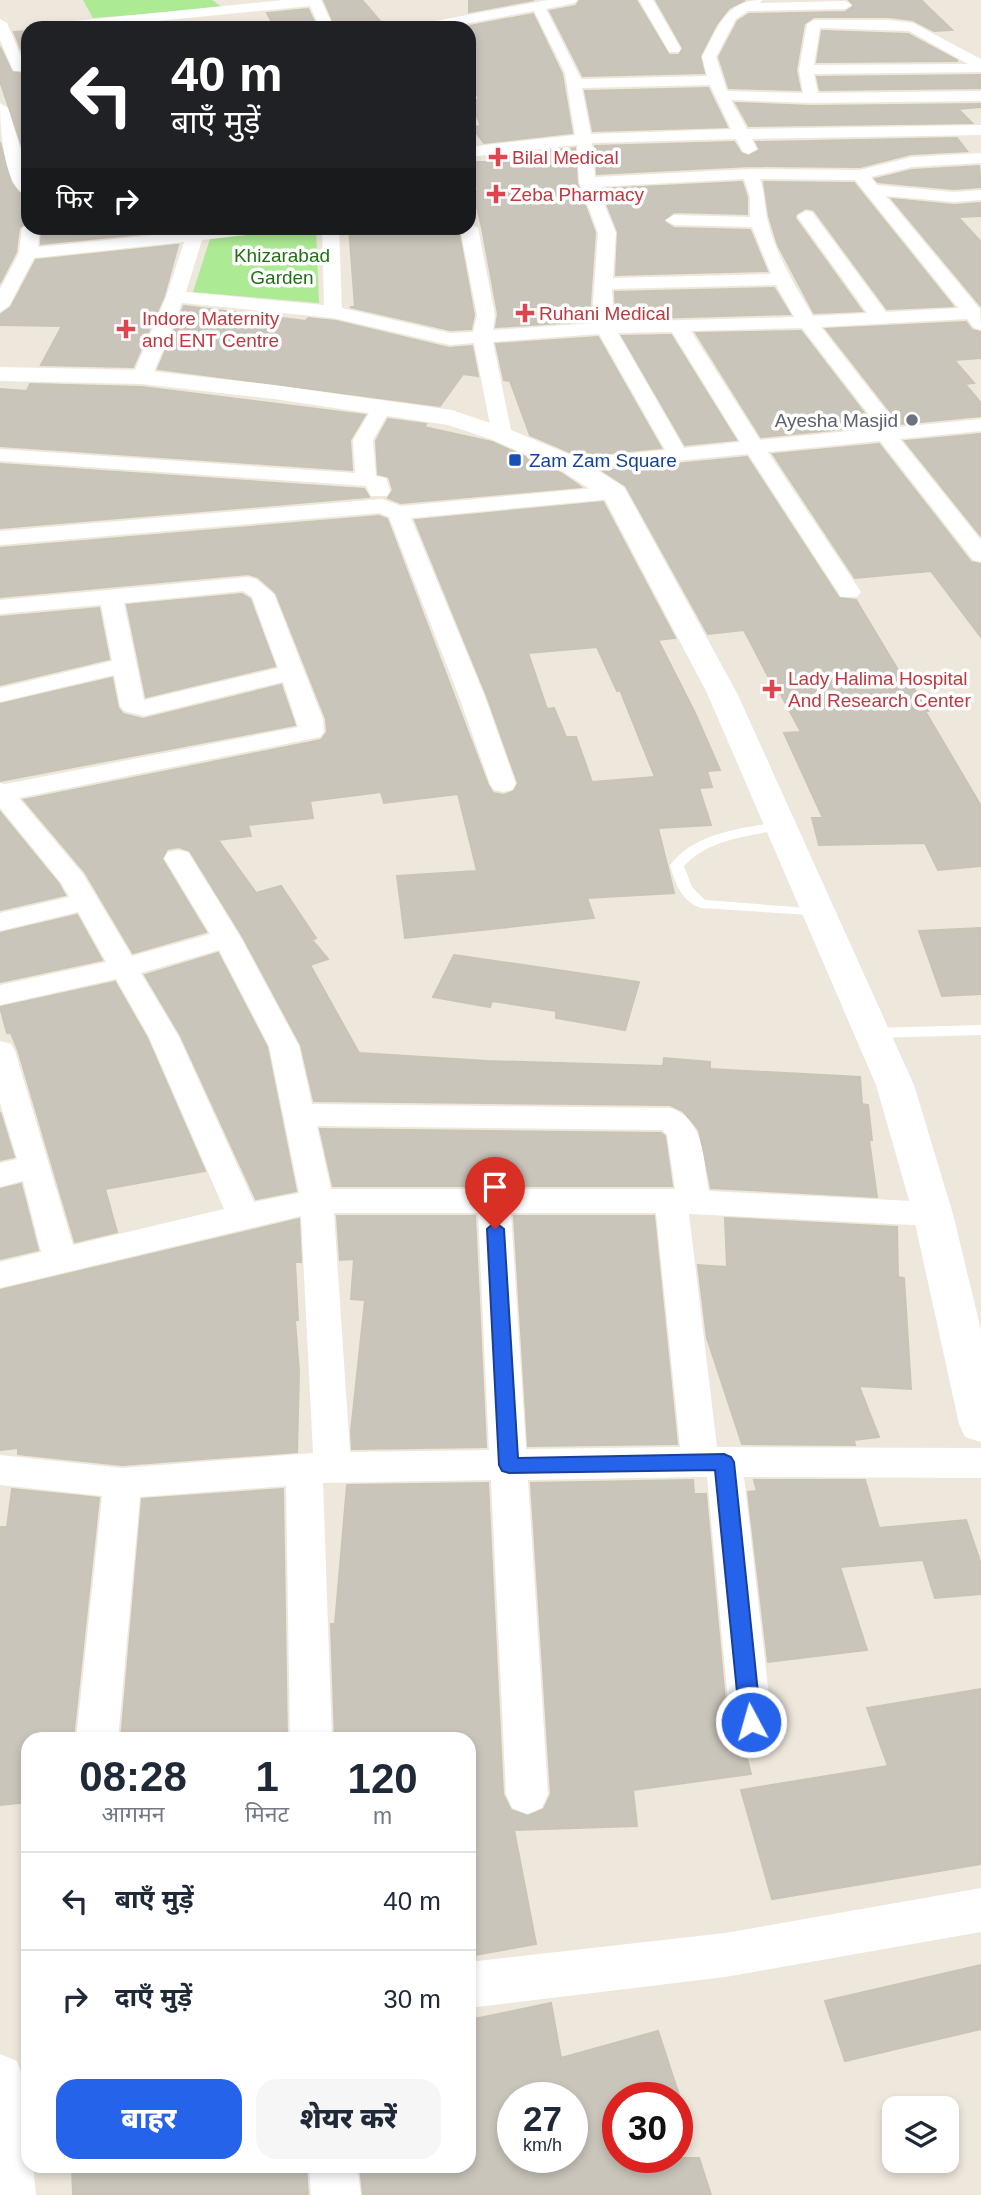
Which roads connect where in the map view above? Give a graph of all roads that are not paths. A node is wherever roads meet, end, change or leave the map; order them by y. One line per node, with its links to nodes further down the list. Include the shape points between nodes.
1 (198, 0): 10 (street)
2 (570, 0): 9 (street)
3 (646, 0): 18 (street)
4 (314, 1): 10 (street); 13 (street)
5 (752, 3): 8 (street); 25 (street, via 727,13 714,35 709,57)
6 (864, 4): 8 (street)
7 (512, 5): 9 (street); 15 (street)
8 (822, 5): 16 (street)
9 (538, 6): 24 (street)
10 (210, 12): 12 (street)
11 (427, 12): 14 (street)
12 (64, 21)
13 (324, 21)
14 (432, 21)
15 (456, 21)
16 (814, 24): 21 (street, via 913,27); 23 (street, via 816,46)
17 (7, 29): 19 (street)
18 (674, 41)
19 (21, 62)
20 (21, 67): 22 (street)
21 (981, 67): 23 (street, via 917,63)
22 (0, 70)
23 (806, 70): 27 (street)
24 (573, 84): 25 (street); 33 (street)
25 (718, 88): 27 (street); 32 (street)
26 (981, 96): 30 (street)
27 (811, 98): 30 (street)
28 (19, 103): 29 (street)
29 (0, 107): 36 (street)
30 (881, 114): 31 (street); 32 (street)
31 (981, 130)
32 (741, 132): 33 (street); 37 (street)
33 (581, 139): 34 (street); 39 (street)
34 (476, 151)
35 (981, 158): 38 (street, via 912,162)
36 (21, 160)
37 (756, 174): 38 (street); 39 (street); 44 (street)
38 (860, 175): 40 (street)
39 (587, 182): 52 (street, via 607,233)
40 (873, 190): 41 (street); 56 (street)
41 (981, 195)
42 (806, 216): 57 (street)
43 (674, 220): 44 (street)
44 (759, 222): 51 (street)
45 (30, 235): 50 (street)
46 (203, 235): 49 (street)
47 (331, 235): 55 (street)
48 (470, 235): 61 (street, via 486,315)
49 (195, 236): 50 (street); 53 (street)
50 (28, 253): 54 (street)
51 (782, 279): 52 (street); 58 (street)
52 (604, 284): 60 (street)
53 (175, 297): 55 (street); 63 (street)
54 (1, 304)
55 (333, 312): 61 (street, via 450,339)
56 (977, 318): 57 (street)
57 (881, 319): 58 (street)
58 (807, 322): 59 (street); 66 (street)
59 (678, 326): 60 (street); 68 (street)
60 (605, 328): 61 (street); 69 (street)
61 (482, 336): 67 (street)
62 (0, 374): 63 (main road)
63 (142, 377): 64 (main road)
64 (382, 407): 67 (main road, via 452,418); 72 (street, via 363,440)
65 (981, 425): 66 (street)
66 (888, 433): 68 (street); 76 (street)
67 (502, 435): 71 (main road)
68 (753, 446): 69 (street); 77 (street)
69 (677, 453): 71 (street)
70 (0, 455): 72 (street)
71 (571, 465): 73 (main road)
72 (366, 480): 74 (street, via 378,483)
73 (615, 493): 74 (street); 85 (main road, via 722,693)
74 (390, 510): 75 (street); 83 (street, via 472,697)
75 (0, 538)
76 (981, 555)
77 (849, 592)
78 (111, 596): 79 (street); 80 (street); 81 (street, via 248,584 262,594)
79 (0, 607)
80 (125, 666): 81 (street, via 133,706 138,708); 82 (street)
81 (292, 672): 84 (street, via 310,719 311,732 304,735)
82 (0, 695)
83 (503, 784)
84 (1, 792): 87 (street, via 73,880)
85 (781, 825): 88 (main road); 88 (lane, via 707,842 685,854 677,865 683,884 689,897 701,904)
86 (178, 858): 90 (street)
87 (85, 902): 89 (street); 91 (street)
88 (820, 913): 94 (main road)
89 (0, 922)
90 (227, 938): 91 (street); 96 (street, via 284,1046)
91 (124, 968): 92 (street); 103 (street, via 164,1037)
92 (0, 995)
93 (981, 1030): 94 (lane)
94 (873, 1033): 102 (main road, via 895,1086)
95 (3, 1068): 97 (street)
96 (300, 1115): 99 (street); 101 (street, via 670,1119 682,1131)
97 (35, 1166): 98 (street); 104 (street)
98 (0, 1175)
99 (317, 1201): 100 (street); 103 (street); 111 (street)
100 (494, 1202): 101 (street); 110 (street)
101 (683, 1202): 102 (street); 108 (street)
102 (933, 1214): 106 (main road)
103 (244, 1216): 104 (street)
104 (60, 1260): 105 (street)
105 (0, 1275)
106 (976, 1377): 107 (main road)
107 (981, 1424)
108 (712, 1462): 109 (street); 110 (street); 114 (street)
109 (981, 1463)
110 (509, 1465): 111 (street); 117 (street)
111 (318, 1468): 113 (street); 116 (street)
112 (0, 1470): 113 (street)
113 (122, 1483): 115 (street)
114 (751, 1722)
115 (98, 1732)
116 (311, 1732)
117 (527, 1794)
118 (981, 1910): 119 (street, via 725,1955)
119 (476, 1985)
120 (0, 2078): 122 (street)
121 (334, 2173): 123 (street)
122 (11, 2195)
123 (336, 2195)

